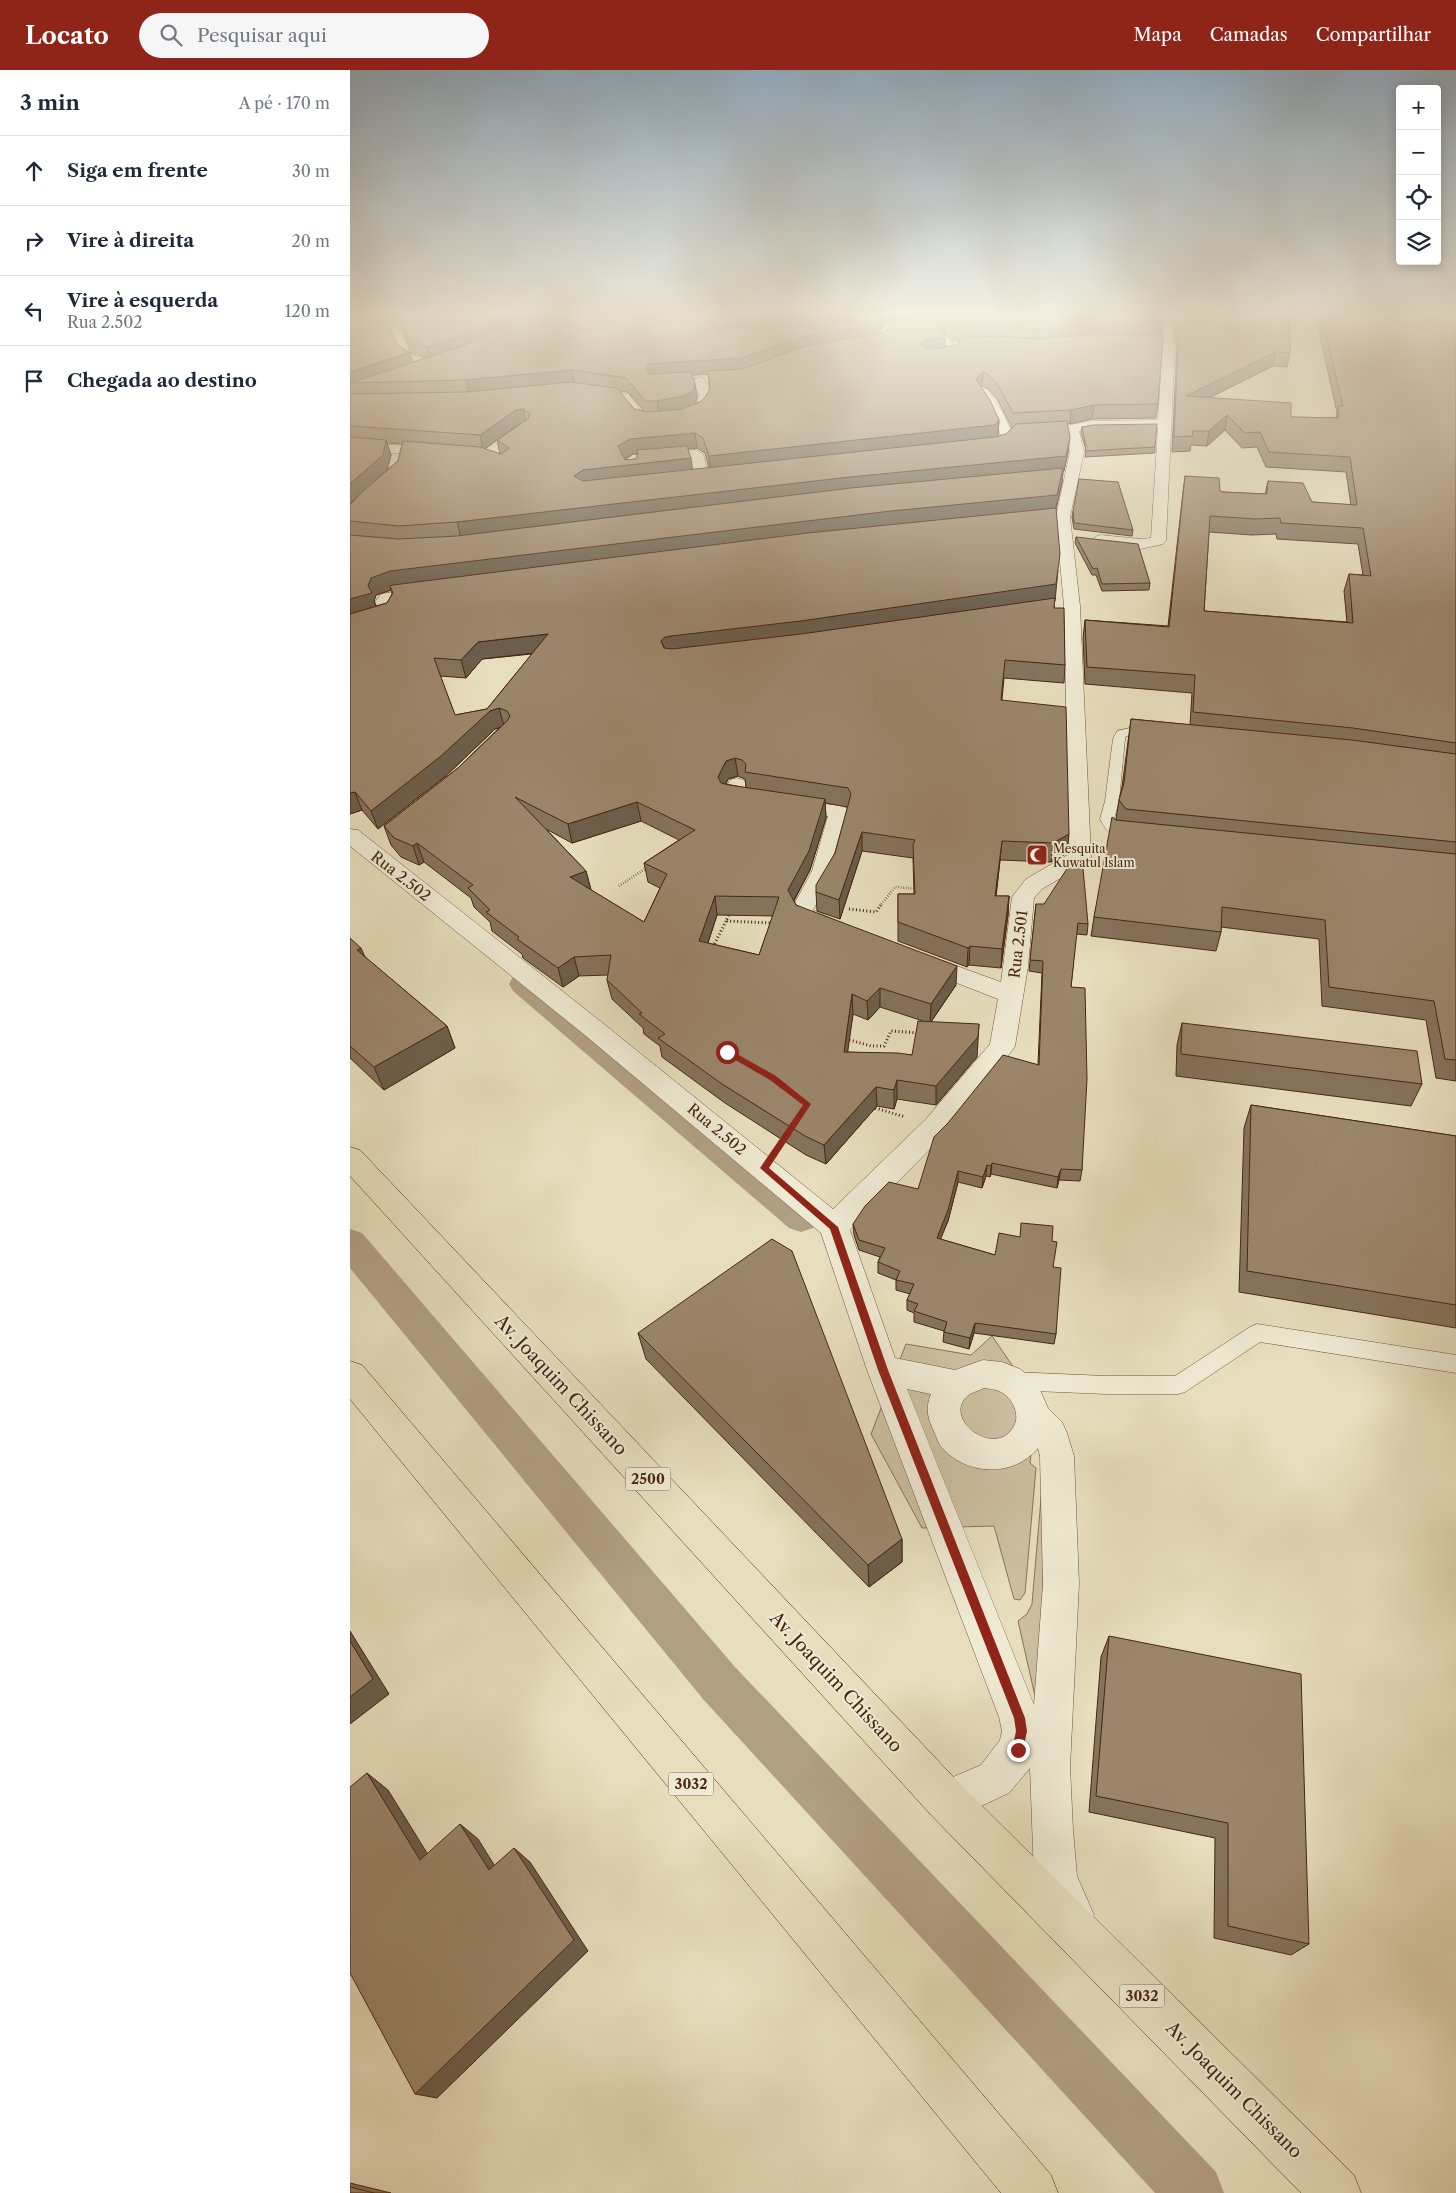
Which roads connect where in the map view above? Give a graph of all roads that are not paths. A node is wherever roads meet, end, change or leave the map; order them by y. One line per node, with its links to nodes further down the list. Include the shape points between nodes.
1 (637, 413): 5 (street, via 644,421)
2 (695, 413): 5 (street)
3 (997, 413): 10 (street, via 1003,440)
4 (1165, 413): 6 (street)
5 (670, 419): 9 (street)
6 (1165, 424): 7 (street, via 1102,425); 18 (street, via 1158,541 1141,544)
7 (1070, 430): 8 (street); 15 (street, via 1078,452)
8 (1048, 431)
9 (663, 432)
10 (1022, 433)
11 (350, 446): 12 (street, via 399,456)
12 (454, 453)
13 (647, 454): 14 (street, via 696,454 701,473 699,478)
14 (722, 476)
15 (1073, 476): 16 (street); 18 (street)
16 (1054, 477)
17 (1044, 519): 18 (street)
18 (1063, 526): 27 (street, Rua 2.501, via 1063,607 1080,857 1034,884 1024,896)
19 (439, 590): 20 (street, via 387,597 383,602 389,609 386,614)
20 (350, 626)
21 (1169, 733): 23 (lane, via 1134,731 1121,734 1119,739 1107,819 1118,834)
22 (738, 784): 25 (street, via 732,796 840,812 823,871 805,911)
23 (1142, 836)
24 (367, 841): 29 (street, Rua 2.502)
25 (850, 934)
26 (902, 953): 27 (street)
27 (1011, 995): 29 (street, Rua 2.501, via 1002,1046 936,1126)
28 (350, 1158): 38 (main road, Av. Joaquim Chissano / 2500)
29 (834, 1227): 31 (street)
30 (1456, 1364): 33 (lane, via 1257,1333 1178,1385)
31 (883, 1370): 34 (street); 37 (street)
32 (350, 1375): 40 (main road, 3032)
33 (1012, 1380): 34 (street, via 982,1374 968,1377); 35 (street, via 1024,1390)
34 (956, 1385): 36 (street, via 947,1396)
35 (1034, 1416): 36 (street, via 1031,1430 1022,1442 995,1455 964,1447); 39 (street, via 1050,1433 1057,1456 1061,1584 1050,1767 1052,1830 1056,1876)
36 (946, 1424): 37 (street)
37 (920, 1464): 38 (street, via 1022,1731 1018,1750 995,1779)
38 (947, 1801): 39 (main road, Av. Joaquim Chissano / 3032)
39 (1078, 1932): 41 (main road, Av. Joaquim Chissano / 3032)
40 (1033, 2193)
41 (1336, 2193)

